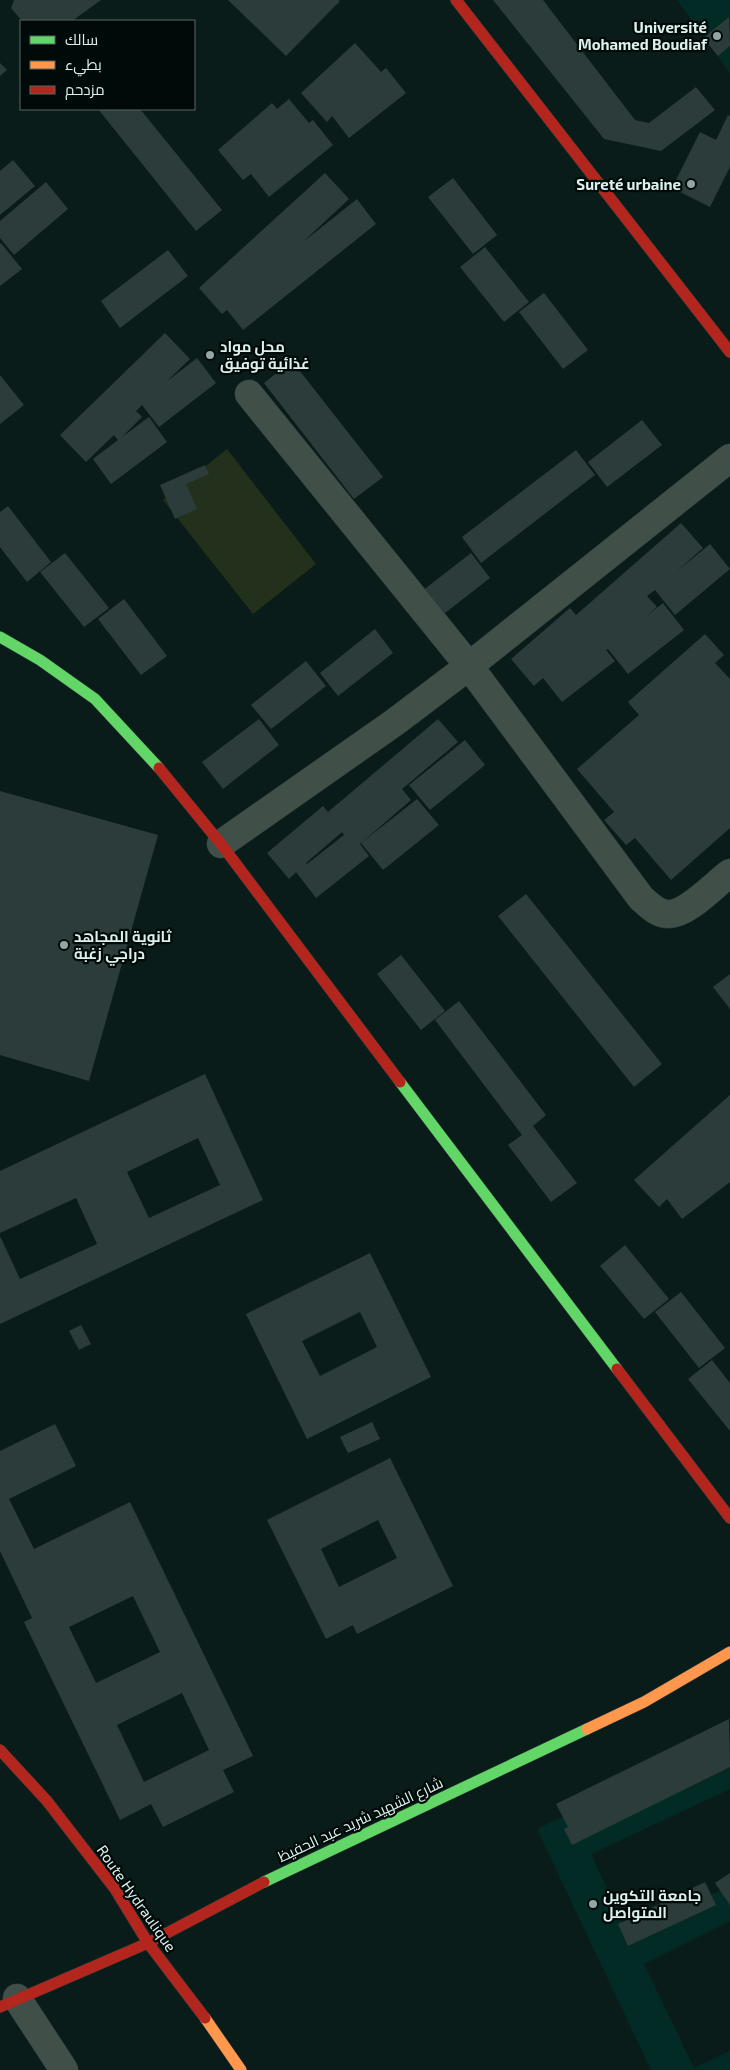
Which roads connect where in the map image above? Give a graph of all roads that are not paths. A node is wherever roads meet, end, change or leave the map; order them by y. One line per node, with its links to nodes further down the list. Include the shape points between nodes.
1 (456, 0): 2 (main road)
2 (730, 352)
3 (249, 394): 6 (street)
4 (730, 458): 6 (street)
5 (0, 637): 7 (main road, via 40,660 95,699)
6 (470, 666): 7 (street); 8 (street, via 641,898 653,909 667,914 682,911)
7 (221, 844): 9 (main road)
8 (730, 873)
9 (730, 1518)
10 (730, 1652): 12 (main road, شارع الشهيد شريد عبد الحفيظ, via 644,1702 278,1875)
11 (0, 1750): 12 (main road, Route Hydraulique, via 47,1801 115,1889)
12 (148, 1943): 13 (main road, شارع الشهيد شريد عبد الحفيظ); 15 (main road, Route Hydraulique)
13 (9, 2003): 14 (street)
14 (64, 2070)
15 (241, 2070)

